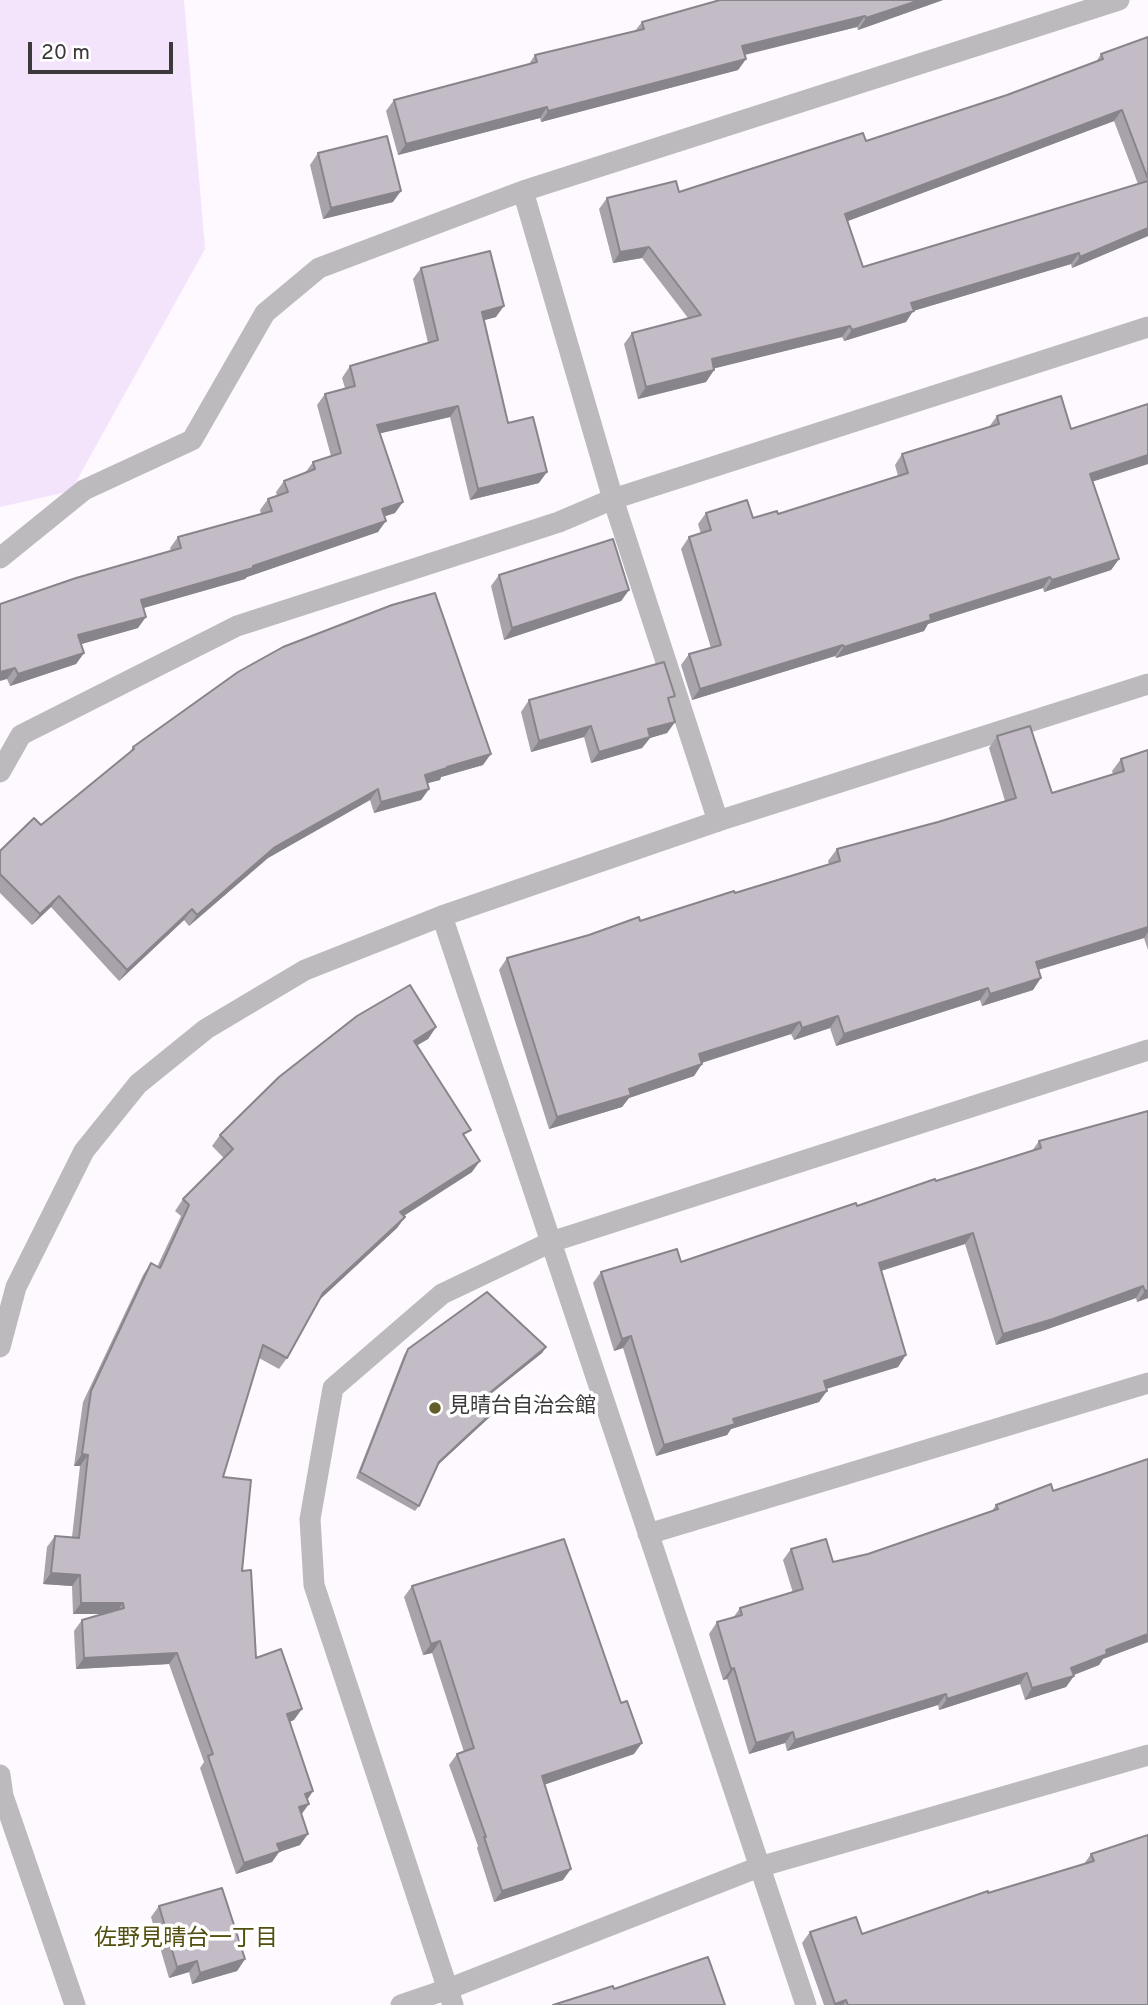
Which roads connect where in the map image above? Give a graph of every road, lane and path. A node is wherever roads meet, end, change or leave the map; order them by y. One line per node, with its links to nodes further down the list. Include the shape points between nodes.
1 (1119, 0): 2 (street)
2 (523, 191): 4 (street); 5 (street, via 319,268 265,313 192,440 84,490)
3 (1148, 327): 4 (street)
4 (613, 499): 7 (street, via 559,522 237,626 21,735); 8 (street)
5 (0, 558)
6 (1148, 684): 8 (street)
7 (0, 772)
8 (718, 821): 9 (street)
9 (442, 916): 11 (street); 12 (street, via 305,970 206,1029 138,1084 84,1151 16,1287)
10 (1148, 1050): 11 (street)
11 (551, 1242): 14 (street); 19 (street, via 442,1294 333,1388 310,1519 314,1585)
12 (0, 1347)
13 (1148, 1383): 14 (street)
14 (648, 1534): 18 (street)
15 (1148, 1755): 18 (street)
16 (0, 1774): 17 (street)
17 (2, 1796): 20 (street)
18 (759, 1867): 19 (street); 22 (street)
19 (451, 1997): 21 (street)
20 (75, 2005)
21 (401, 2005)
22 (806, 2005)

